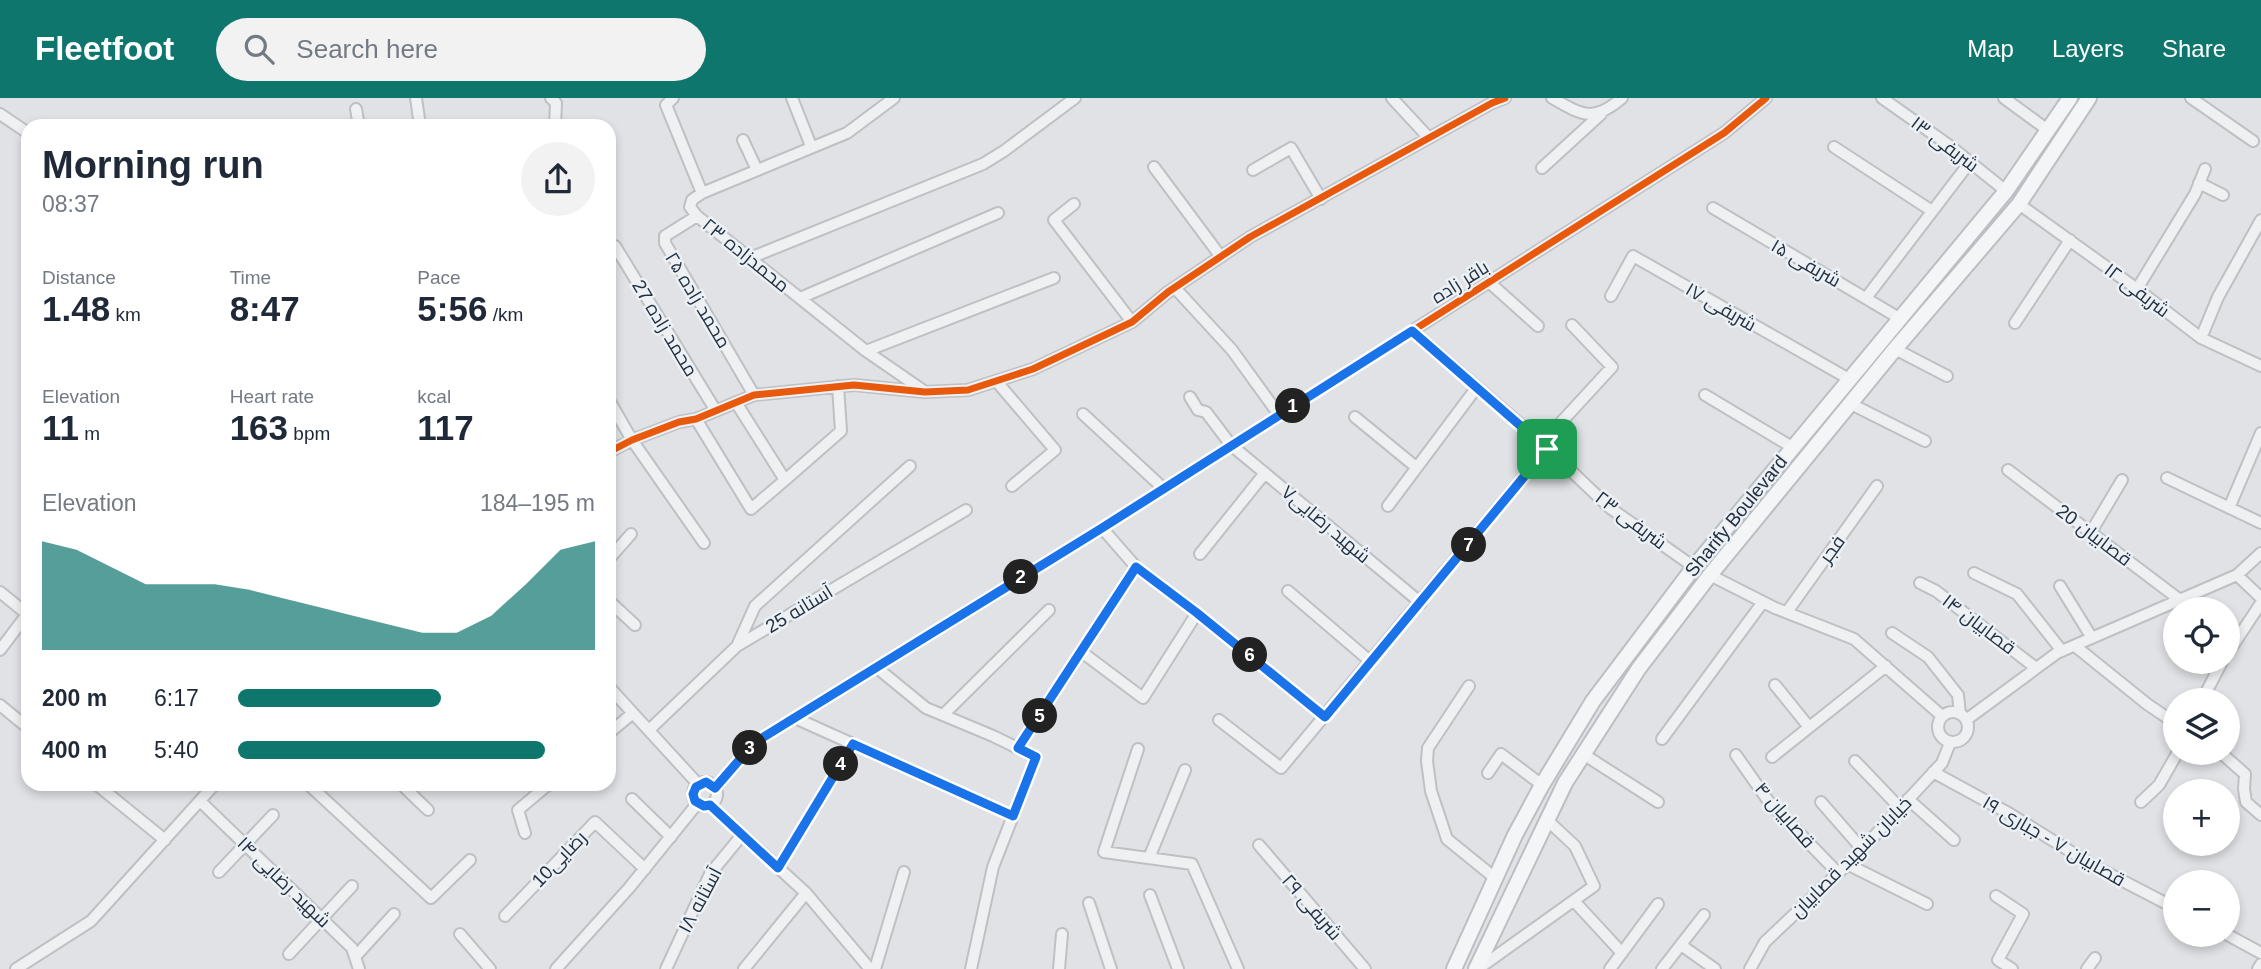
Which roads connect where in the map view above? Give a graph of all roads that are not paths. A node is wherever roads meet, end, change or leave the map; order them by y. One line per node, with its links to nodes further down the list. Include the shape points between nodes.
1 (416, 98): 22 (street)
2 (551, 98): 23 (street, via 556,103)
3 (673, 98): 39 (street, via 666,105)
4 (792, 98): 29 (street)
5 (892, 98): 29 (street, محمدزاده ۲۳, via 847,132)
6 (1075, 98): 52 (street, via 983,164)
7 (1392, 98): 26 (street)
8 (1505, 98): 17 (street)
9 (1552, 98): 20 (street, via 1580,114)
10 (1622, 98): 20 (street)
11 (1766, 98): 54 (street, باقر زاده, via 1724,133)
12 (1882, 98): 31 (street, شریفی ۱۳)
13 (2004, 98): 25 (street)
14 (2070, 98): 25 (main road, Sharify Boulevard)
15 (2088, 98): 43 (main road, Sharify Boulevard)
16 (2191, 98): 28 (street)
17 (1490, 100): 26 (street)
18 (356, 109): 21 (street)
19 (0, 114): 24 (street)
20 (1601, 114): 33 (street)
21 (358, 119)
22 (419, 119)
23 (555, 119)
24 (21, 128)
25 (2049, 131): 38 (main road, Sharify Boulevard)
26 (1429, 138): 41 (street)
27 (743, 140): 35 (street)
28 (2253, 141)
29 (811, 146): 35 (street, محمدزاده ۲۳)
30 (1835, 147): 45 (street)
31 (1970, 162): 38 (street, شریفی ۱۳); 45 (street)
32 (1154, 167): 51 (street)
33 (1542, 168)
34 (2205, 169): 37 (street)
35 (757, 170): 39 (street, محمدزاده ۲۳)
36 (1253, 170): 41 (street, via 1291,148)
37 (2199, 183): 40 (street); 56 (street)
38 (2006, 191): 60 (main road, Sharify Boulevard)
39 (702, 193): 47 (street, محمدزاده ۲۳, via 690,203)
40 (2223, 195)
41 (1321, 199): 51 (street)
42 (1074, 204): 61 (street, via 1054,220)
43 (2019, 204): 49 (street, شریفی ۱۲); 67 (main road, Sharify Boulevard)
44 (1713, 208): 59 (street, شریفی ۱۵)
45 (1932, 211): 59 (street)
46 (998, 213): 58 (street)
47 (697, 216): 52 (street, محمدزاده ۲۳); 76 (street, محمد زاده ۲۵, via 666,236 665,243)
48 (2261, 219): 66 (street)
49 (2070, 240): 56 (street, شریفی ۱۲); 62 (street)
50 (616, 248): 81 (street, محمد زاده 27)
51 (1221, 257): 55 (street)
52 (750, 258): 58 (street, محمدزاده ۲۳)
53 (1054, 278): 68 (street)
54 (1489, 282): 64 (street); 65 (street, باقر زاده)
55 (1175, 288): 61 (street); 84 (street, via 1232,351)
56 (2137, 289): 66 (street, شریفی ۱۲)
57 (1611, 296): 71 (street, شریفی ۱۷, via 1633,256)
58 (800, 298): 68 (street, محمدزاده ۲۳)
59 (1866, 298): 60 (street, شریفی ۱۵)
60 (1899, 318): 71 (main road, Sharify Boulevard)
61 (1132, 322): 72 (street)
62 (2015, 323)
63 (1572, 325): 91 (street, via 1612,367)
64 (1538, 326)
65 (1412, 331): 74 (street, شریفی ۲۳); 84 (street, باقر زاده)
66 (2201, 338): 69 (street, شریفی ۱۲)
67 (1895, 349): 70 (street); 80 (main road, Sharify Boulevard)
68 (866, 351): 75 (street, محمدزاده ۲۳)
69 (2261, 366)
70 (1947, 376)
71 (1849, 379): 92 (main road, Sharify Boulevard)
72 (997, 382): 75 (street, via 968,390); 101 (street, via 1055,450)
73 (838, 386): 75 (street); 76 (street); 99 (street, via 841,431)
74 (1477, 387): 91 (street, شریفی ۲۳); 95 (street)
75 (925, 392)
76 (754, 395): 79 (street)
77 (1705, 395): 92 (street)
78 (1190, 397): 90 (street, شهید رضایی۷)
79 (737, 404): 81 (street); 99 (street)
80 (1851, 404): 89 (street); 118 (main road, Sharify Boulevard)
81 (716, 411): 86 (street)
82 (616, 412): 88 (street)
83 (1083, 414): 103 (street)
84 (1279, 415): 90 (street, باقر زاده)
85 (1355, 417): 95 (street)
86 (696, 419): 88 (street); 99 (street, via 751,509)
87 (2261, 433): 105 (street)
88 (632, 440): 93 (street); 111 (street)
89 (1926, 441)
90 (1231, 445): 97 (street, شهید رضایی۷); 103 (street, باقر زاده)
91 (1544, 446): 116 (street, شریفی ۲۳, via 1611,508); 128 (street)
92 (1792, 447): 116 (main road, Sharify Boulevard)
93 (616, 448)
94 (910, 466): 140 (street, via 755,606)
95 (1416, 467): 104 (street)
96 (2008, 470): 109 (street, قصابیان 20)
97 (1265, 473): 114 (street); 128 (street, شهید رضایی۷)
98 (2167, 478): 105 (street)
99 (785, 480)
100 (2122, 480): 109 (street)
101 (1012, 485)
102 (1877, 486): 132 (street, فجر)
103 (1164, 488): 108 (street, باقر زاده)
104 (1388, 506)
105 (2229, 508): 107 (street)
106 (966, 510): 140 (street, آستانه 25)
107 (2261, 523)
108 (1102, 528): 115 (street); 147 (street, باقر زاده)
109 (2091, 531): 124 (street, قصابیان 20)
110 (632, 534): 112 (street)
111 (704, 543)
112 (616, 551)
113 (2261, 553): 119 (street)
114 (1200, 554)
115 (1136, 567): 134 (street); 144 (street)
116 (1694, 567): 118 (main road); 180 (main road, Sharify Boulevard, via 1593,701)
117 (1974, 573): 143 (street, via 2017,594)
118 (1710, 575): 127 (street); 170 (main road, Sharify Boulevard, via 1639,668)
119 (2237, 575): 125 (street); 126 (street)
120 (1920, 583): 148 (street, قصابیان ۱۴)
121 (2060, 586): 139 (street)
122 (1288, 591): 145 (street)
123 (0, 592): 133 (street)
124 (2176, 597)
125 (2187, 597)
126 (2261, 601): 138 (street)
127 (1763, 602): 132 (street); 165 (street)
128 (1421, 603): 145 (street)
129 (616, 607): 136 (street)
130 (2163, 607): 139 (street)
131 (1049, 610): 154 (street)
132 (1787, 612): 146 (street, via 1854,639)
133 (21, 613)
134 (1197, 613): 144 (street, via 1143,698); 157 (street)
135 (21, 624): 142 (street)
136 (635, 625)
137 (1892, 633): 158 (street, via 1928,657 1958,695)
138 (2240, 634)
139 (2092, 638): 141 (street)
140 (737, 646): 164 (street, آستانه 25)
141 (2075, 646): 143 (street); 155 (street)
142 (0, 650)
143 (2062, 651): 148 (street)
144 (1083, 653): 168 (street)
145 (1371, 662): 157 (street)
146 (1886, 666): 156 (street); 163 (street)
147 (876, 667): 154 (street, via 926,708); 159 (street, باقر زاده)
148 (2036, 668): 158 (street)
149 (1775, 685): 163 (street)
150 (1469, 686): 216 (street, via 1428,748 1431,791 1447,839)
151 (616, 695): 153 (street)
152 (0, 705): 161 (street)
153 (633, 713): 162 (street); 164 (street)
154 (943, 715): 168 (street)
155 (2163, 715)
156 (1942, 716): 158 (street, via 1954,712); 166 (street, via 1939,735)
157 (1325, 717): 160 (street, via 1281,768)
158 (1963, 717): 166 (street, via 1967,733)
159 (795, 718): 167 (street); 181 (street, باقر زاده, via 754,743)
160 (1219, 720)
161 (21, 722)
162 (616, 727)
163 (1809, 727): 172 (street)
164 (649, 730): 179 (street)
165 (1662, 738)
166 (1950, 743): 177 (street, خیابان شهید قصابیان)
167 (853, 744): 198 (street); 211 (street)
168 (1018, 748): 198 (street, via 1036,757)
169 (1138, 749): 208 (street, via 1104,852)
170 (1583, 754): 189 (street); 199 (main road, Sharify Boulevard)
171 (1736, 755): 215 (street, قصابیان ۴, via 1769,802)
172 (1772, 757)
173 (1855, 761): 192 (street)
174 (2171, 765): 191 (street)
175 (2235, 765): 196 (street, via 2245,774 2246,802)
176 (1185, 770): 208 (street)
177 (1933, 772): 192 (street, خیابان شهید قصابیان); 223 (street, قصابيان ۷ - جباری ۱۹)
178 (1488, 773): 180 (street, via 1501,754)
179 (698, 784): 181 (street, via 706,782); 193 (street, via 693,794)
180 (1542, 785): 216 (main road, Sharify Boulevard)
181 (715, 788): 194 (street, via 717,795)
182 (105, 791): 203 (street)
183 (209, 791): 188 (street)
184 (316, 791): 209 (street, via 431,898)
185 (408, 791): 195 (street)
186 (541, 791): 200 (street, via 518,810)
187 (632, 799): 202 (street)
188 (200, 801): 203 (street); 205 (street, شهید رضایی ۱۴)
189 (1658, 802)
190 (1821, 802): 207 (street)
191 (2141, 802)
192 (1904, 803): 204 (street); 207 (street, خیابان شهید قصابیان)
193 (698, 804): 194 (street); 202 (street)
194 (710, 805): 201 (street)
195 (428, 810)
196 (2261, 814)
197 (273, 815): 205 (street)
198 (1013, 816): 248 (street, via 993,867)
199 (1546, 819): 221 (street, via 1575,846 1594,886); 255 (main road, Sharify Boulevard)
200 (525, 833)
201 (741, 835): 211 (street); 245 (street, آستانه ۱۸, via 710,874)
202 (671, 837): 212 (street)
203 (165, 840): 241 (street, via 91,921)
204 (1954, 840)
205 (245, 844): 213 (street); 229 (street, شهید رضایی ۱۴)
206 (1259, 845): 253 (street, شریفی ۲۹)
207 (1863, 849): 210 (street, خیابان شهید قصابیان)
208 (1149, 858): 252 (street, via 1192,864)
209 (470, 860)
210 (1847, 864): 215 (street, خیابان شهید قصابیان); 225 (street)
211 (778, 868): 218 (street)
212 (645, 869): 228 (street, رضایی10, via 595,822); 244 (street)
213 (219, 872)
214 (904, 872): 247 (street)
215 (1838, 873): 259 (street, خیابان شهید قصابیان, via 1765,942)
216 (1495, 878): 254 (main road, Sharify Boulevard)
217 (352, 886): 229 (street)
218 (806, 893): 240 (street, via 856,951); 246 (street)
219 (1150, 895): 251 (street)
220 (1996, 896): 260 (street, via 2023,914 1998,960)
221 (1574, 901): 234 (street); 255 (street)
222 (1089, 902): 250 (street)
223 (2163, 902)
224 (1658, 904): 234 (street)
225 (1927, 904)
226 (394, 914): 237 (street)
227 (1704, 915): 233 (street)
228 (505, 916)
229 (322, 919): 236 (street); 237 (street, شهید رضایی ۱۴, via 352,948)
230 (460, 934): 243 (street)
231 (1062, 934): 249 (street)
232 (2240, 942): 235 (street)
233 (1681, 945): 257 (street); 258 (street)
234 (1622, 953): 256 (street)
235 (2261, 953)
236 (289, 954)
237 (355, 957): 242 (street, شهید رضایی ۱۴)
238 (2095, 958): 261 (street)
239 (2261, 964): 262 (street)
240 (863, 967)
241 (16, 969)
242 (359, 969)
243 (490, 969)
244 (556, 969)
245 (666, 969)
246 (744, 969)
247 (875, 969)
248 (971, 969)
249 (1059, 969)
250 (1111, 969)
251 (1178, 969)
252 (1238, 969)
253 (1365, 969)
254 (1454, 969)
255 (1477, 969)
256 (1610, 969)
257 (1662, 969)
258 (1715, 969)
259 (1750, 969)
260 (2012, 969)
261 (2087, 969)
262 (2258, 969)

